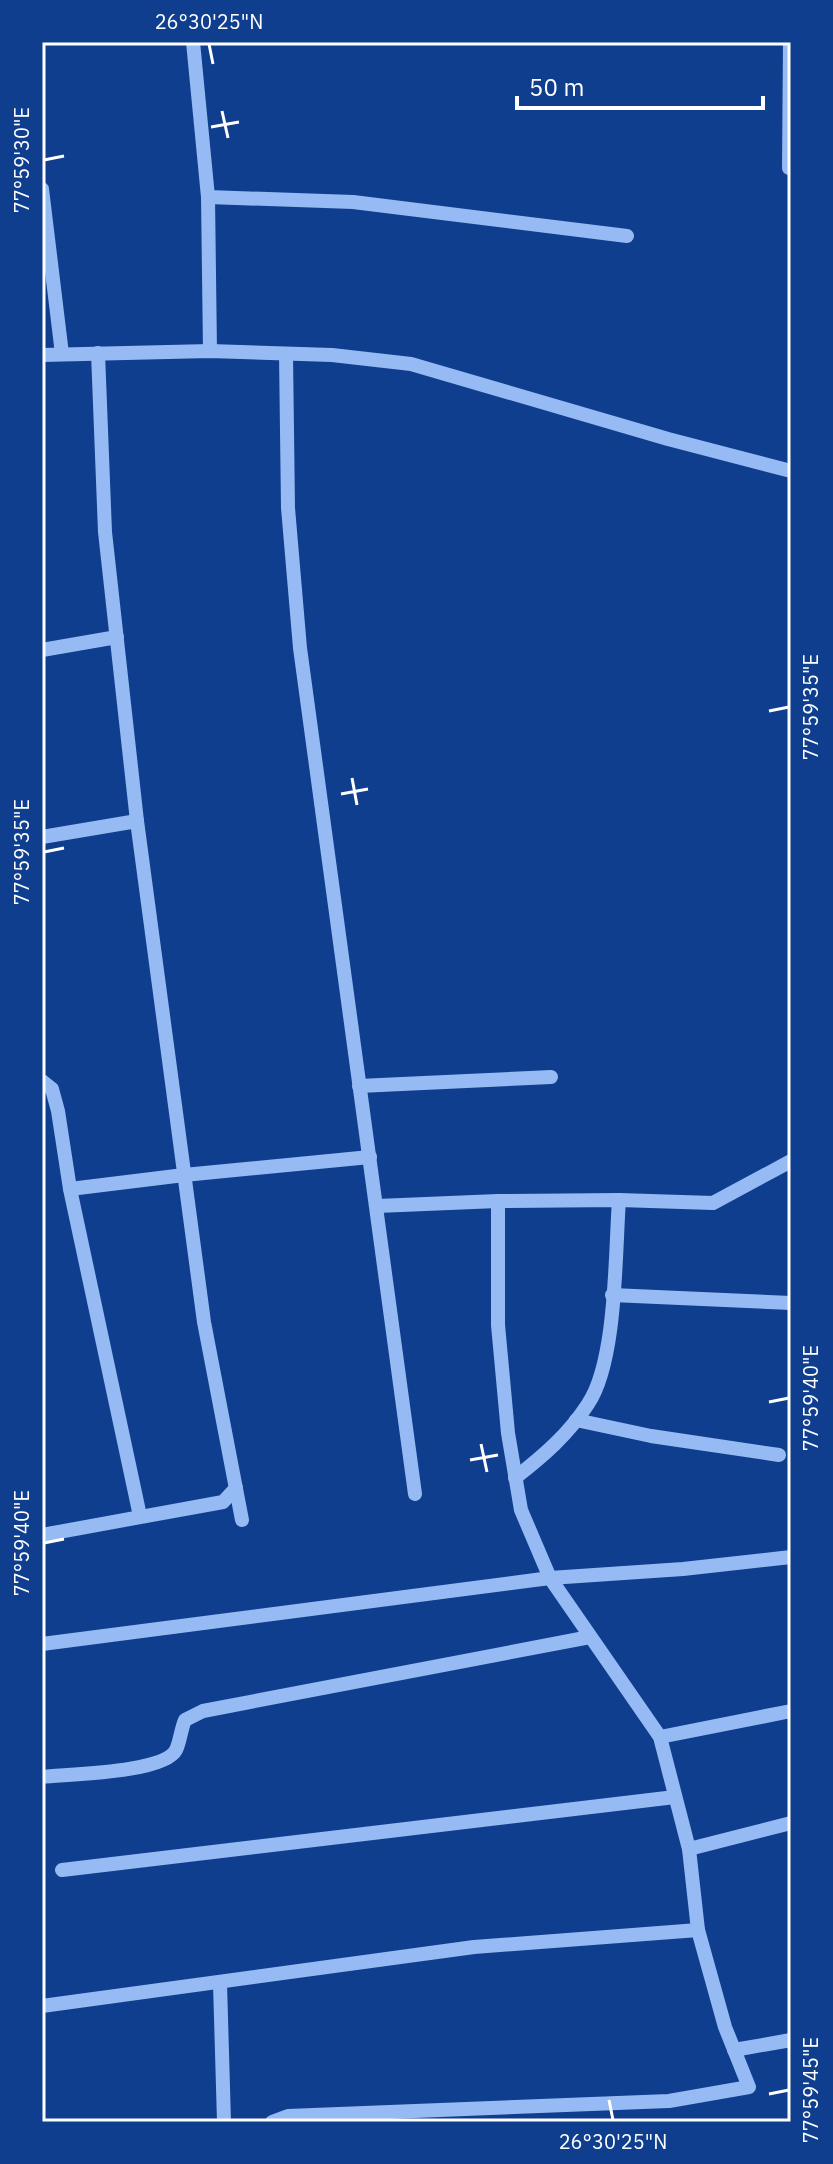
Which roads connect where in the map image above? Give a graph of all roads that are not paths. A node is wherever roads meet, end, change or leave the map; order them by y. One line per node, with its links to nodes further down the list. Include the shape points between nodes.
1 (193, 42): 5 (street)
2 (790, 42): 3 (street)
3 (789, 168)
4 (42, 189): 9 (street)
5 (208, 197): 6 (street, via 353,202); 7 (street)
6 (627, 236)
7 (210, 351): 8 (street); 10 (street)
8 (98, 353): 9 (street); 13 (street, via 105,532)
9 (62, 354): 11 (street)
10 (286, 354): 12 (street, via 411,364); 19 (street, via 288,508 300,648)
11 (42, 355)
12 (791, 471)
13 (117, 637): 14 (street); 15 (street)
14 (42, 650)
15 (137, 821): 16 (street); 22 (street)
16 (42, 837)
17 (551, 1077): 19 (street)
18 (42, 1081): 23 (street, via 52,1089 58,1111)
19 (359, 1086): 20 (street)
20 (370, 1157): 22 (street); 26 (street)
21 (791, 1161): 24 (street, via 713,1203)
22 (184, 1175): 23 (street); 32 (street, via 204,1322)
23 (70, 1189): 34 (street)
24 (619, 1200): 25 (street); 27 (street)
25 (498, 1201): 26 (street); 31 (street, via 498,1325)
26 (377, 1206): 33 (street)
27 (612, 1295): 28 (street); 29 (street, via 607,1357 590,1402)
28 (791, 1303)
29 (576, 1420): 30 (street); 31 (street, via 557,1444)
30 (779, 1455)
31 (515, 1478): 38 (street, via 521,1510)
32 (236, 1488): 34 (street, via 223,1502); 35 (street)
33 (415, 1494)
34 (140, 1516): 36 (street)
35 (242, 1520)
36 (42, 1535)
37 (791, 1557): 38 (street)
38 (550, 1578): 39 (street); 40 (street)
39 (590, 1637): 42 (street); 43 (street, via 203,1711 185,1720 176,1750 167,1760)
40 (42, 1644)
41 (791, 1711): 42 (street)
42 (660, 1737): 44 (street)
43 (42, 1777)
44 (675, 1797): 46 (street); 47 (street)
45 (791, 1823): 46 (street)
46 (689, 1849): 48 (street)
47 (62, 1870)
48 (698, 1930): 49 (street, via 474,1947); 52 (street)
49 (220, 1983): 50 (street); 53 (street)
50 (42, 2006)
51 (791, 2040): 52 (street)
52 (734, 2050): 54 (street, via 749,2087 669,2101 288,2116)
53 (224, 2122)
54 (272, 2122)

